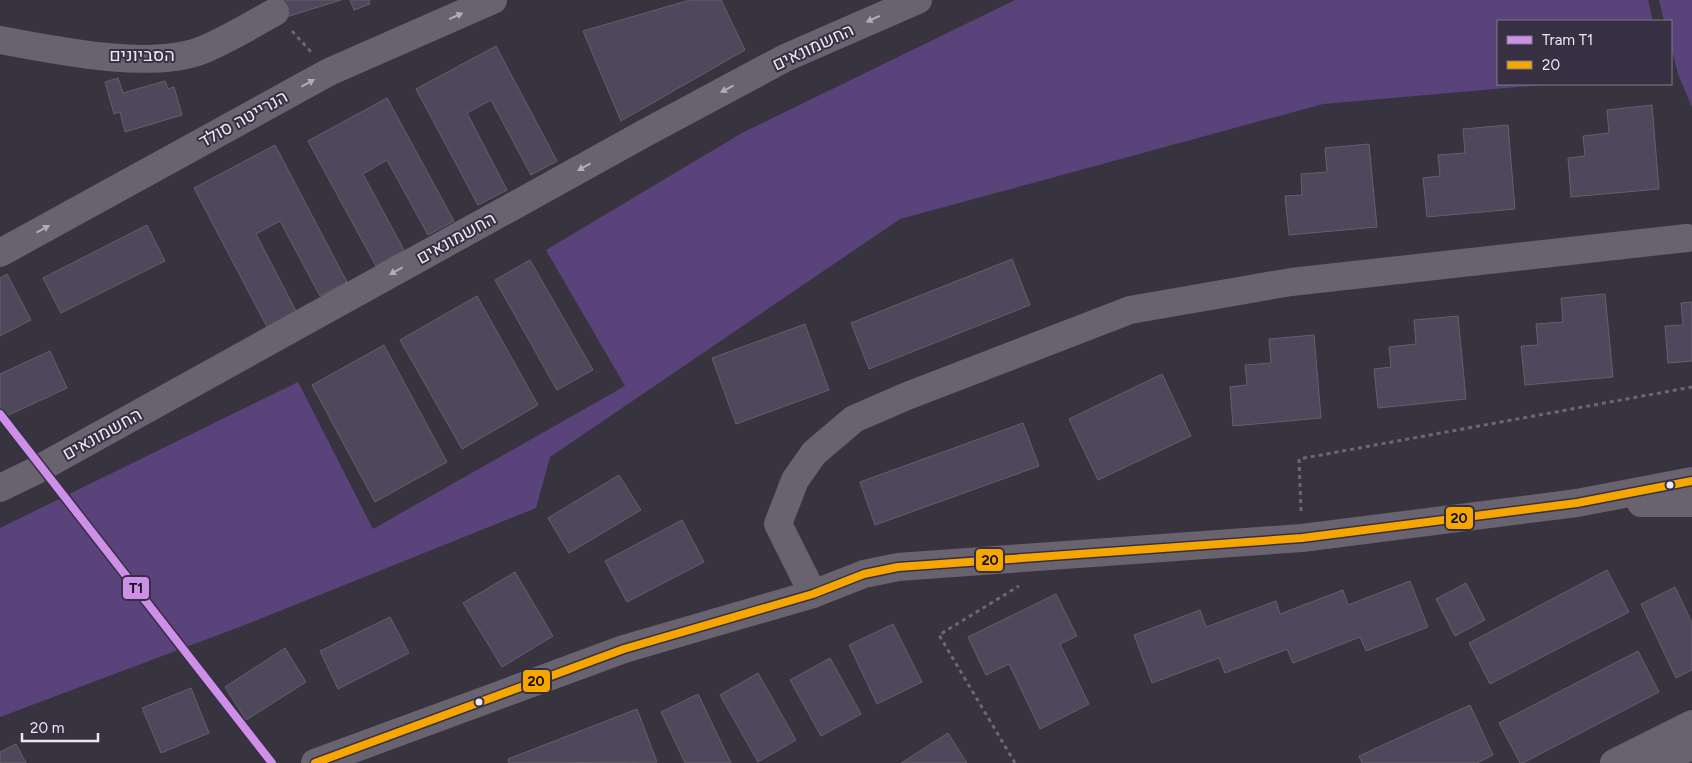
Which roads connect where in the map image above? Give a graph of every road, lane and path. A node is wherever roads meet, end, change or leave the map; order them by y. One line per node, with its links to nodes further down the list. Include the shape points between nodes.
1 (493, 0): 5 (street, הנרייטה סולד, one-way to 1)
2 (918, 0): 10 (street, החשמונאים, one-way to 10, via 785,58)
3 (275, 12): 4 (street, הסביונים, via 201,50 158,59 66,51); 5 (path)
4 (0, 40)
5 (329, 72): 7 (street, הנרייטה סולד, one-way to 5)
6 (1687, 238): 15 (street, via 1291,282 1130,310 907,396 854,419 814,453 795,480 778,524)
7 (0, 253)
8 (1692, 387): 13 (path, via 1299,459)
9 (1692, 481): 11 (street)
10 (0, 488)
11 (1577, 503): 12 (street); 13 (street)
12 (1692, 504)
13 (1302, 538): 15 (street, via 898,567 864,574)
14 (1020, 585): 19 (path, via 940,635)
15 (813, 594): 18 (street, via 624,649)
16 (1692, 724): 20 (street)
17 (1692, 746): 21 (street)
18 (315, 763)
19 (1015, 763)
20 (1614, 763)
21 (1653, 763)

